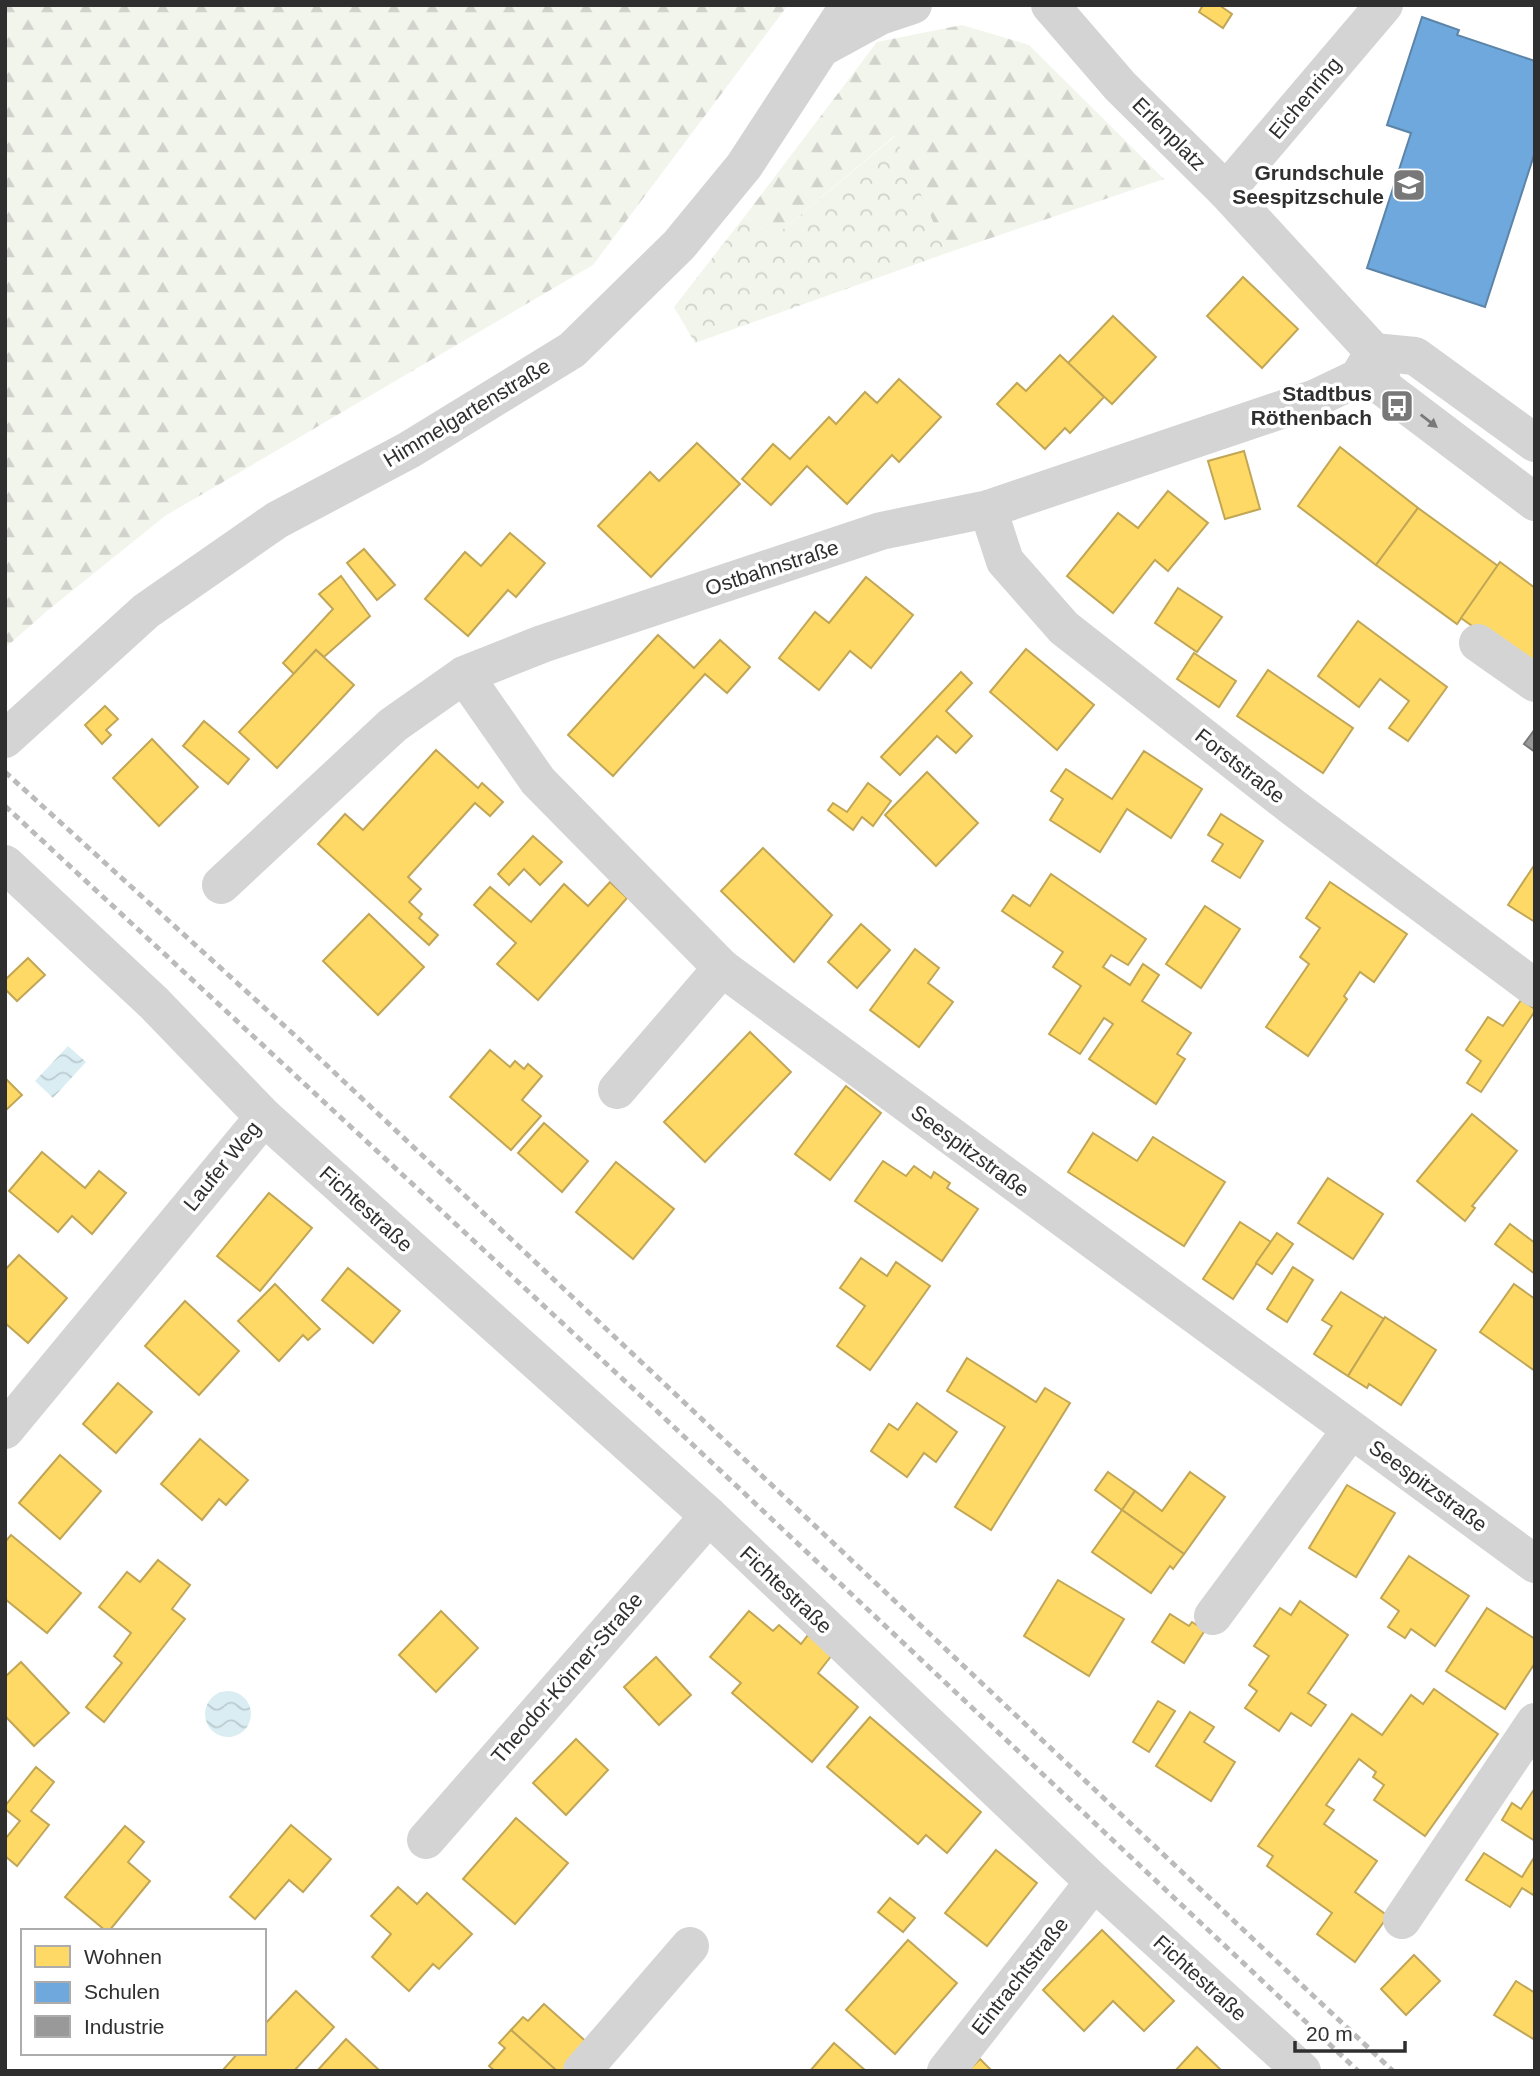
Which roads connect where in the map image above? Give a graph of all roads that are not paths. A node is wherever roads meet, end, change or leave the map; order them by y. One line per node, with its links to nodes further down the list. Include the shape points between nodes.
1 (849, 5): 6 (street, Himmelgartenstraße)
2 (913, 5): 6 (street, via 880,16)
3 (1041, 5): 5 (street, Erlenplatz)
4 (1384, 5): 7 (street, Eichenring)
5 (1051, 6): 7 (street, Erlenplatz, via 1120,86)
6 (823, 47): 15 (street, Himmelgartenstraße, via 744,166 687,235 572,350 409,450 277,520 146,611)
7 (1226, 191): 8 (street, Erlenplatz)
8 (1374, 352): 9 (street, via 1415,356); 10 (street, Erlenplatz, one-way to 10, via 1384,388); 11 (street, Ostbahnstraße, via 1358,378 1316,398)
9 (1535, 443)
10 (1535, 502)
11 (988, 509): 13 (street, Ostbahnstraße, via 881,531 542,643); 19 (street, Forststraße, via 1004,561 1064,628)
12 (1478, 643): 14 (street)
13 (464, 676): 17 (street, Ostbahnstraße, via 393,725); 18 (street, Seespitzstraße, via 538,781)
14 (1535, 683)
15 (5, 739)
16 (5, 864): 21 (street, Laufer Weg, via 154,1003)
17 (221, 885)
18 (722, 968): 20 (street); 23 (street, Seespitzstraße)
19 (1535, 988)
20 (617, 1090)
21 (264, 1117): 22 (street, Laufer Weg); 24 (street, Fichtestraße)
22 (5, 1430)
23 (1351, 1430): 25 (street, Seespitzstraße); 26 (street)
24 (709, 1516): 28 (street, Theodor-Körner-Straße); 29 (street, Fichtestraße)
25 (1535, 1564)
26 (1213, 1616)
27 (1535, 1722): 30 (street)
28 (426, 1840)
29 (1094, 1882): 33 (street, Eintrachtstraße); 34 (street, Fichtestraße)
30 (1402, 1920)
31 (690, 1946): 32 (street)
32 (582, 2071)
33 (946, 2071)
34 (1302, 2071)

